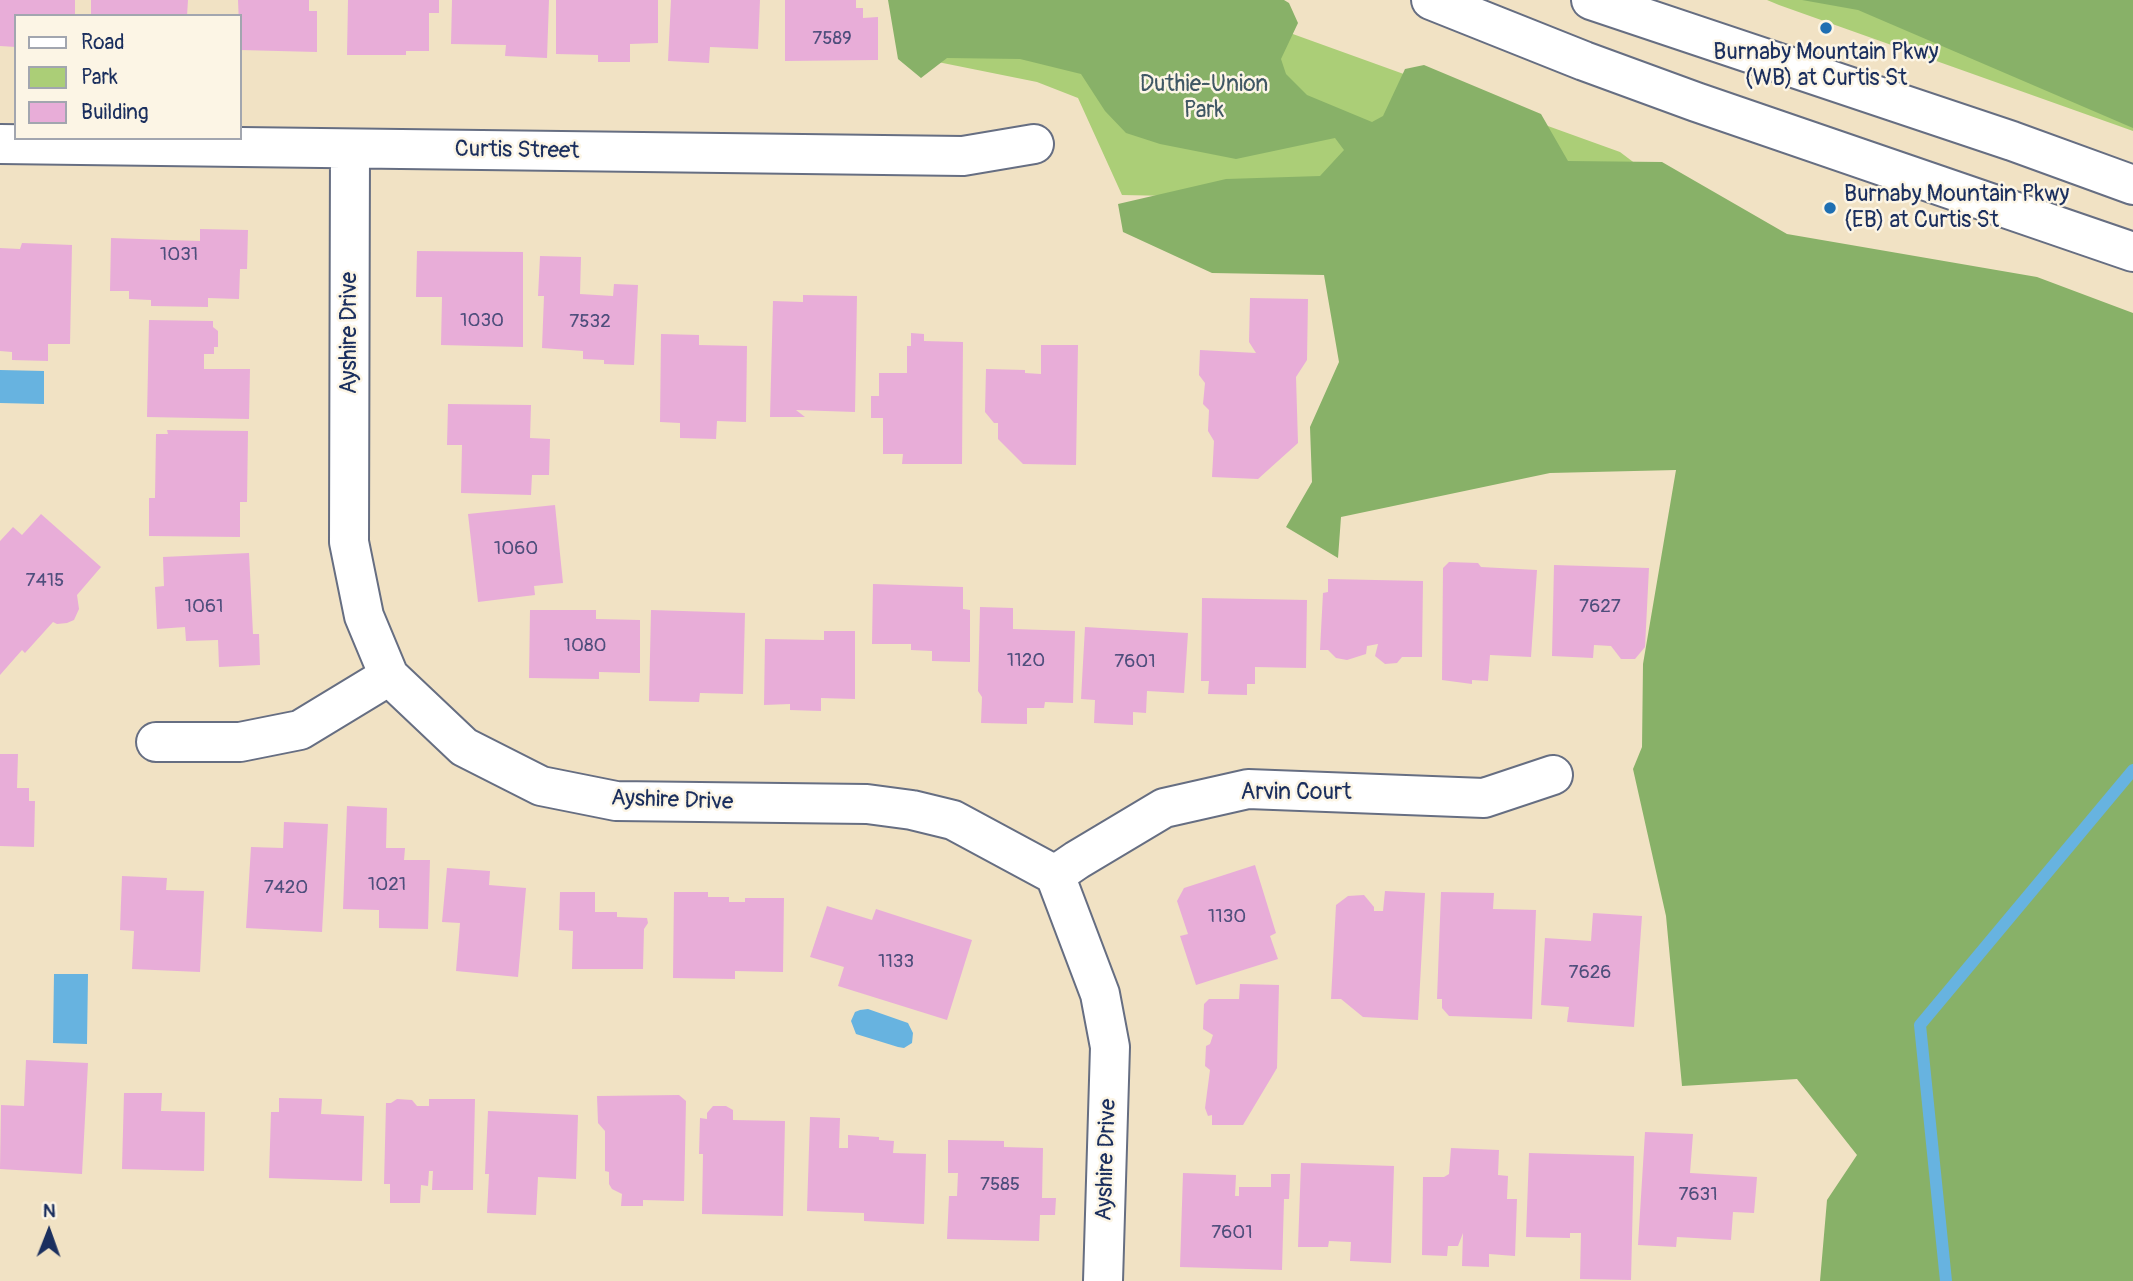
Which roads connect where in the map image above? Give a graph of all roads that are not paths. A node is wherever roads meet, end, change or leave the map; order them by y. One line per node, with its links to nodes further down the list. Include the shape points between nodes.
1 (1431, 0): 7 (street, via 1696,102)
2 (1591, 0): 6 (street)
3 (0, 144): 5 (street, Curtis Street)
4 (1034, 144): 5 (street, Curtis Street, via 963,156)
5 (350, 149): 8 (street, Ayshire Drive, via 349,542 364,616)
6 (2133, 185)
7 (2133, 252)
8 (389, 677): 9 (street, via 300,730 240,742); 11 (street, Ayshire Drive, via 464,747 541,786 616,801 867,804 912,810 953,820)
9 (156, 742)
10 (1553, 775): 11 (street, Arvin Court, via 1484,797 1248,789 1164,808)
11 (1055, 875): 12 (street, Ayshire Drive, via 1100,994 1110,1046)
12 (1104, 1281)

